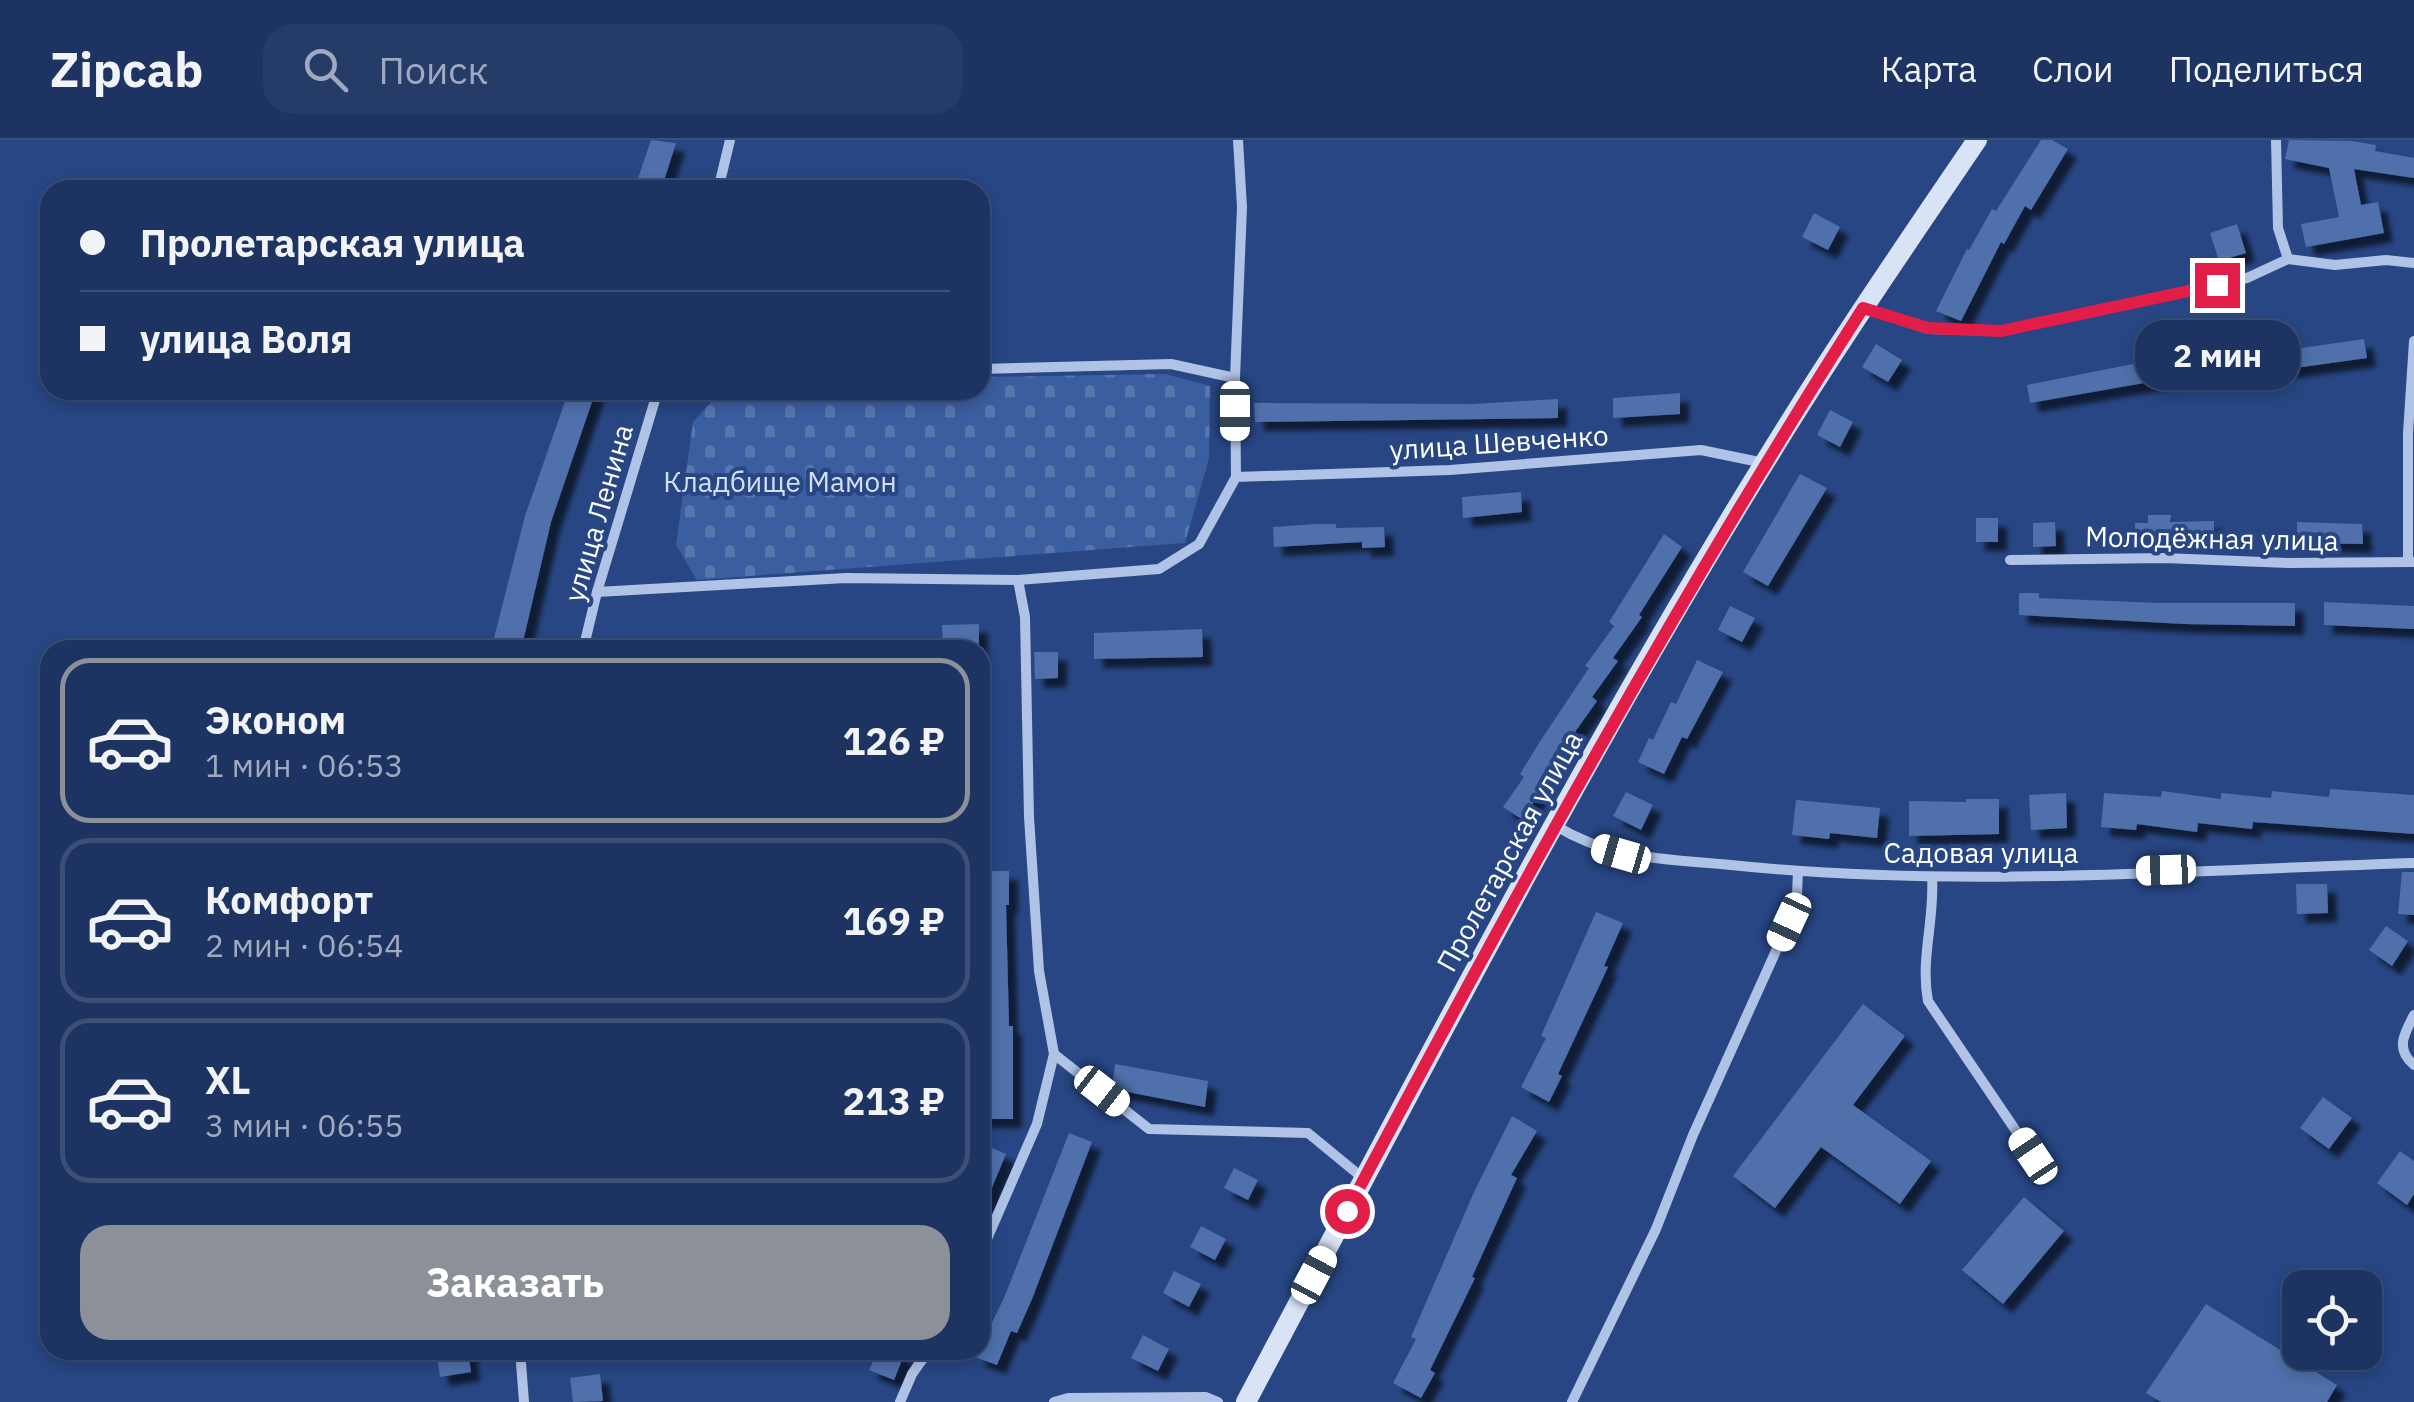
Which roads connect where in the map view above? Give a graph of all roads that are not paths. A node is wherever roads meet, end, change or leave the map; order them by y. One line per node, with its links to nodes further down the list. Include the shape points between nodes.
1 (730, 140): 5 (street)
2 (1238, 140): 11 (street)
3 (1977, 140): 8 (street, Пролетарская улица)
4 (2276, 140): 6 (street, via 2278,228)
5 (720, 180)
6 (2288, 259): 7 (street); 8 (street, via 2247,278 2001,331 1928,328)
7 (2414, 263)
8 (1863, 308): 13 (street, Пролетарская улица)
9 (2414, 341): 16 (street)
10 (990, 370): 11 (street, via 1171,364)
11 (1235, 378): 14 (street)
12 (655, 400): 18 (street, улица Ленина)
13 (1764, 463): 14 (street, улица Шевченко, via 1702,450 1450,470); 20 (street, Пролетарская улица)
14 (1236, 477): 17 (street, via 1199,544 1159,569)
15 (2010, 560): 16 (street, Молодёжная улица)
16 (2411, 562)
17 (1018, 580): 18 (street, via 846,578); 25 (street, via 1025,617 1038,971)
18 (597, 592): 19 (street, улица Ленина)
19 (585, 640)
20 (1556, 826): 22 (street, Садовая улица, via 1621,854); 28 (street, Пролетарская улица)
21 (2414, 864): 23 (street, Садовая улица)
22 (1798, 872): 23 (street, Садовая улица); 37 (street, via 1789,922 1656,1229)
23 (1932, 877): 27 (street, via 1923,976 1928,1001)
24 (2414, 1015): 26 (street, via 2401,1040 2404,1057)
25 (1054, 1054): 28 (street, via 1150,1129 1308,1133); 29 (street, via 1037,1124)
26 (2414, 1065)
27 (2033, 1156)
28 (1364, 1179): 36 (street, Пролетарская улица)
29 (990, 1232)
30 (521, 1360): 32 (street)
31 (922, 1360): 33 (street)
32 (524, 1402)
33 (900, 1402)
34 (1054, 1402): 35 (street)
35 (1218, 1402)
36 (1246, 1402)
37 (1572, 1402)

